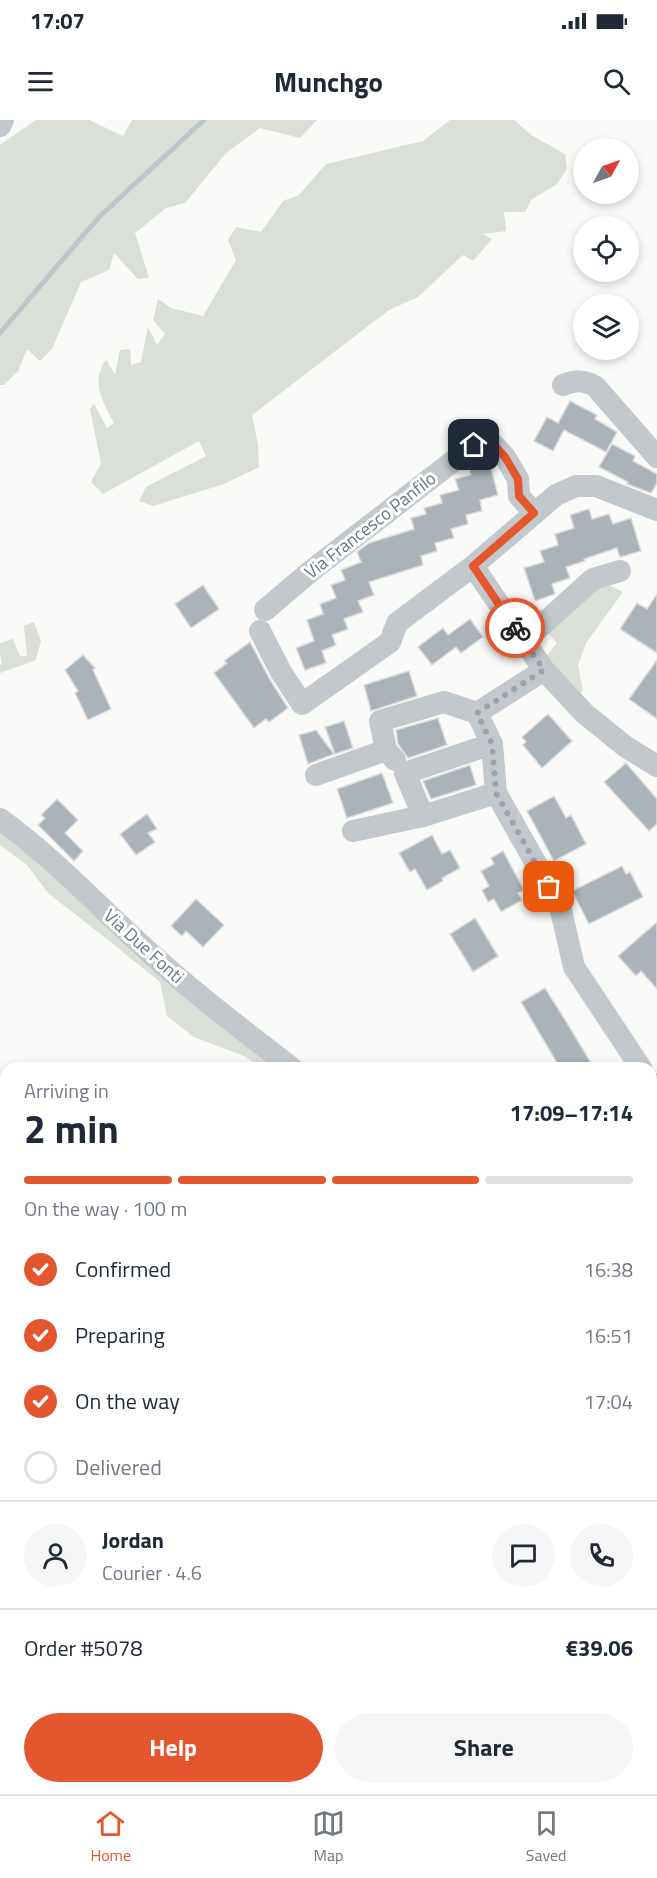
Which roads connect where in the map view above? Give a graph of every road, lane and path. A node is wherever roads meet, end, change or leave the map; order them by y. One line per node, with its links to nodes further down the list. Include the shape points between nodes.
1 (3, 120): 2 (street)
2 (0, 126)
3 (563, 385): 4 (street, via 575,380 596,386)
4 (657, 457)
5 (657, 510): 6 (street, via 596,486 576,486 556,495)
6 (534, 513): 7 (street, Via Francesco Panfilo); 7 (street, Via Francesco Panfilo, via 519,496 518,479 505,457 485,442 474,445 311,571 262,620 280,672 302,705 390,642 397,623)
7 (473, 566): 9 (street)
8 (620, 571): 9 (street, via 593,579)
9 (524, 641): 10 (street)
10 (544, 670): 11 (street); 14 (street, via 584,713)
11 (477, 713): 12 (street); 13 (street, via 444,702 380,721)
12 (492, 744): 15 (street); 17 (street)
13 (386, 750): 15 (street); 16 (street)
14 (657, 766)
15 (405, 773): 18 (street)
16 (316, 775)
17 (496, 793): 18 (street); 22 (street, via 560,906 574,967)
18 (423, 816): 20 (street)
19 (0, 819): 21 (street, Via Due Fonti, via 207,1003)
20 (354, 831)
21 (284, 1062)
22 (637, 1062)

